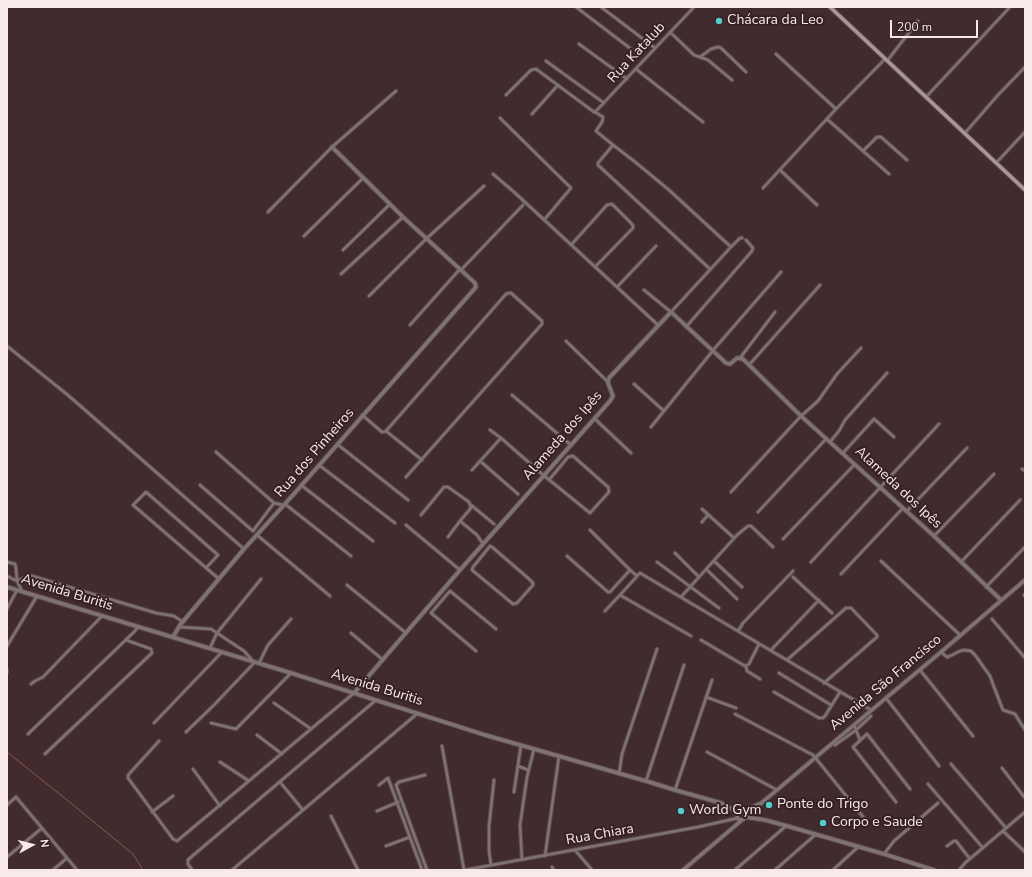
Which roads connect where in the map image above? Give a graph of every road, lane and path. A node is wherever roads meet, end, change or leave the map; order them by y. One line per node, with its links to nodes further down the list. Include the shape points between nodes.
1 (576, 7): 8 (street, via 635,52)
2 (602, 7): 8 (street)
3 (694, 7): 7 (street, Rua Katalub)
4 (1010, 7): 23 (street)
5 (832, 8): 13 (main road)
6 (918, 21): 13 (street)
7 (670, 32): 10 (street, Rua Katalub); 12 (street)
8 (644, 40): 10 (street)
9 (579, 44): 18 (street)
10 (655, 48): 16 (street, Rua Katalub)
11 (776, 54): 25 (street)
12 (699, 57): 17 (street, via 718,47); 19 (street, via 708,60)
13 (886, 60): 23 (main road); 25 (street)
14 (546, 61): 24 (street)
15 (1025, 67): 32 (street)
16 (636, 69): 18 (street, Rua Katalub); 30 (street)
17 (746, 72)
18 (627, 79): 24 (street, Rua Katalub)
19 (732, 80)
20 (558, 85): 22 (street, via 534,69); 26 (street); 27 (street)
21 (396, 92): 34 (street)
22 (506, 95)
23 (926, 97): 32 (main road)
24 (604, 103): 26 (street, Rua Katalub)
25 (836, 109): 29 (street)
26 (594, 112): 33 (street, via 603,117 596,131)
27 (532, 114)
28 (500, 118): 50 (street, via 571,188)
29 (828, 119): 35 (street); 38 (street)
30 (703, 122)
31 (1025, 132): 37 (street)
32 (964, 133): 37 (main road)
33 (613, 145): 57 (street, via 669,190); 60 (street, via 598,165)
34 (332, 147): 41 (street); 48 (street)
35 (863, 151): 36 (street, via 879,136); 40 (street)
36 (907, 160)
37 (996, 163): 44 (main road)
38 (780, 170): 43 (street); 47 (street)
39 (493, 174): 50 (street)
40 (888, 174)
41 (363, 178): 45 (street); 51 (street)
42 (484, 186): 52 (street)
43 (763, 188)
44 (1025, 190)
45 (390, 204): 49 (street); 58 (street)
46 (523, 205): 61 (street)
47 (817, 205)
48 (268, 212)
49 (403, 217): 52 (street); 63 (street)
50 (544, 220): 55 (street)
51 (304, 236)
52 (427, 238): 61 (street); 67 (street)
53 (742, 238): 57 (street)
54 (746, 240): 72 (street, via 753,248 752,251)
55 (571, 245): 59 (street); 59 (street, via 607,205 612,204 633,228)
56 (656, 246): 65 (street)
57 (730, 247): 60 (street)
58 (343, 250)
59 (595, 267): 65 (street)
60 (710, 269): 68 (street)
61 (460, 270): 70 (street); 84 (street, Rua dos Pinheiros, via 475,283 475,288)
62 (781, 272): 76 (street)
63 (342, 274)
64 (820, 285): 78 (street)
65 (617, 287): 71 (street)
66 (644, 290): 68 (street)
67 (369, 296)
68 (671, 312): 71 (street, Alameda dos Ipês); 72 (street)
69 (775, 312): 77 (street)
70 (410, 325)
71 (658, 325): 80 (street, Alameda dos Ipês, via 608,379)
72 (686, 327): 76 (street)
73 (566, 341): 80 (street)
74 (7, 346): 141 (street, via 69,396)
75 (861, 348): 85 (street, via 837,374 818,401)
76 (713, 351): 77 (street, via 727,364); 83 (street)
77 (740, 358): 78 (street, Alameda dos Ipês)
78 (749, 365): 85 (street, Alameda dos Ipês)
79 (888, 373): 94 (street, via 845,420)
80 (608, 383): 86 (street, Alameda dos Ipês, via 613,397)
81 (634, 384): 83 (street)
82 (512, 395): 96 (street)
83 (664, 411): 88 (street)
84 (362, 415): 90 (street, via 382,432); 95 (street, Rua dos Pinheiros)
85 (801, 416): 93 (street, Alameda dos Ipês); 113 (street)
86 (595, 419): 96 (street, Alameda dos Ipês); 99 (street)
87 (938, 424): 112 (street)
88 (651, 427)
89 (490, 430): 92 (street)
90 (386, 431): 101 (street); 101 (street, via 508,293 511,293 542,322 541,325)
91 (894, 437): 100 (street, via 874,419)
92 (501, 438): 102 (street); 107 (street)
93 (826, 438): 94 (street, Alameda dos Ipês); 123 (street)
94 (830, 442): 100 (street, Alameda dos Ipês)
95 (337, 444): 104 (street, Rua dos Pinheiros); 115 (street)
96 (571, 445): 107 (street, Alameda dos Ipês)
97 (967, 448): 122 (street)
98 (216, 452): 117 (street)
99 (631, 453)
100 (843, 453): 103 (street, Alameda dos Ipês)
101 (422, 460): 108 (street)
102 (480, 462): 105 (street); 114 (street)
103 (855, 463): 112 (street, Alameda dos Ipês); 136 (street)
104 (319, 465): 111 (street, Rua dos Pinheiros); 128 (street)
105 (472, 470)
106 (994, 474): 133 (street)
107 (544, 476): 109 (street); 138 (street, Alameda dos Ipês)
108 (406, 477)
109 (549, 480): 109 (street, via 590,513 609,492 608,487 573,456 568,457)
110 (200, 484): 117 (street, via 253,531)
111 (301, 485): 118 (street, Rua dos Pinheiros); 137 (street)
112 (880, 487): 120 (street, Alameda dos Ipês); 151 (street)
113 (732, 492)
114 (518, 494)
115 (408, 500)
116 (1020, 500): 152 (street)
117 (274, 503): 118 (street)
118 (284, 504): 132 (street, Rua dos Pinheiros); 144 (street)
119 (470, 505): 124 (street, via 446,486); 126 (street); 129 (street)
120 (903, 508): 122 (street, Alameda dos Ipês); 158 (street)
121 (702, 509): 125 (street)
122 (907, 511): 133 (street, Alameda dos Ipês)
123 (758, 512)
124 (422, 515)
125 (708, 515): 127 (street); 135 (street)
126 (460, 521): 134 (street); 138 (street, via 477,535)
127 (702, 522)
128 (395, 523)
129 (494, 524)
130 (406, 525): 155 (street)
131 (590, 530): 156 (street)
132 (256, 534): 141 (street, Rua dos Pinheiros); 176 (street)
133 (935, 535): 152 (street, Alameda dos Ipês)
134 (448, 537)
135 (734, 538): 139 (street, via 749,525); 147 (street)
136 (784, 539)
137 (373, 540)
138 (483, 544): 142 (street, Alameda dos Ipês)
139 (773, 547)
140 (1025, 547): 169 (street)
141 (244, 549): 163 (street, Rua dos Pinheiros)
142 (476, 551): 145 (street); 155 (street, Alameda dos Ipês)
143 (675, 553): 161 (street)
144 (351, 556)
145 (481, 556): 145 (street, via 490,546 492,547 532,581 533,585 517,603 513,604 472,570)
146 (567, 556): 156 (street, via 608,592)
147 (714, 561): 154 (street); 171 (street)
148 (881, 561): 198 (street)
149 (7, 562): 166 (street, via 15,564)
150 (657, 562): 168 (street)
151 (810, 562)
152 (961, 562): 169 (street, Alameda dos Ipês)
153 (206, 568): 153 (street, via 133,505 146,492 218,555); 163 (street)
154 (706, 569): 161 (street); 179 (street)
155 (460, 570): 178 (street, Alameda dos Ipês)
156 (630, 570): 160 (street)
157 (793, 570): 194 (street)
158 (841, 574)
159 (7, 576): 166 (street)
160 (637, 576): 174 (street); 177 (street, via 640,573)
161 (699, 577): 168 (street)
162 (793, 577): 180 (street)
163 (219, 579): 190 (street, Rua dos Pinheiros)
164 (261, 579): 195 (street)
165 (1025, 580): 181 (street, Avenida São Francisco)
166 (16, 581): 173 (street); 190 (street, via 32,576 174,616)
167 (347, 585): 196 (street)
168 (690, 586): 177 (street); 183 (street)
169 (986, 586): 181 (street, Alameda dos Ipês)
170 (7, 587): 172 (street, Avenida Buritis)
171 (742, 587)
172 (17, 590): 173 (street, Avenida Buritis); 184 (street)
173 (22, 591): 175 (street, Avenida Buritis)
174 (620, 595): 185 (street); 199 (street)
175 (37, 596): 187 (street, Avenida Buritis); 204 (street)
176 (330, 596)
177 (681, 597): 194 (street)
178 (435, 598): 182 (street); 196 (street, Alameda dos Ipês)
179 (737, 599)
180 (819, 600): 186 (street); 207 (street)
181 (1000, 600): 198 (street, Avenida São Francisco)
182 (441, 601): 193 (street, via 450,590); 208 (street, via 431,613)
183 (719, 608)
184 (7, 609)
185 (605, 611)
186 (832, 613)
187 (102, 615): 191 (street, Avenida Buritis); 223 (street, via 43,677)
188 (291, 619): 214 (street)
189 (992, 619): 211 (street)
190 (183, 622): 192 (street, Rua dos Pinheiros)
191 (138, 627): 200 (street, Avenida Buritis); 201 (street)
192 (178, 627): 195 (street, via 212,629); 200 (street, Rua dos Pinheiros)
193 (496, 629)
194 (738, 631): 203 (street)
195 (217, 632): 205 (street); 214 (street)
196 (404, 632): 212 (street, Alameda dos Ipês)
197 (351, 633): 212 (street)
198 (960, 635): 210 (street, Avenida São Francisco)
199 (691, 636)
200 (173, 637): 205 (street, Avenida Buritis)
201 (126, 640): 244 (street); 254 (street, via 151,649 152,653)
202 (701, 640): 216 (street)
203 (759, 644): 207 (street); 216 (street)
204 (7, 646)
205 (210, 648): 209 (street, Avenida Buritis)
206 (657, 649): 265 (street, via 622,754)
207 (771, 650): 213 (street)
208 (476, 651)
209 (222, 652): 214 (street, Avenida Buritis); 237 (street)
210 (941, 652): 217 (street, Avenida São Francisco); 242 (street, via 947,657 960,651 971,651 990,676 1003,710 1015,714)
211 (1025, 658)
212 (382, 660): 226 (street, Alameda dos Ipês)
213 (787, 660): 222 (street); 222 (street, via 846,608 853,609 877,635)
214 (256, 662): 218 (street, Avenida Buritis); 243 (street)
215 (684, 665): 269 (street)
216 (746, 666): 220 (street, via 747,671)
217 (920, 670): 228 (street, Avenida São Francisco); 246 (street)
218 (292, 673): 226 (street, Avenida Buritis); 238 (street, via 237,728)
219 (779, 673): 231 (street)
220 (760, 679)
221 (712, 680): 227 (street)
222 (824, 683): 225 (street)
223 (31, 684)
224 (774, 692): 231 (street, via 819,718 824,717)
225 (840, 692): 231 (street); 233 (street)
226 (354, 693): 229 (street, Avenida Buritis); 240 (street)
227 (706, 697): 232 (street); 274 (street)
228 (886, 698): 233 (street, Avenida São Francisco); 261 (street)
229 (376, 700): 234 (street, Avenida Buritis); 270 (street)
230 (274, 703): 240 (street)
231 (831, 706)
232 (736, 708)
233 (871, 710): 239 (street, Avenida São Francisco)
234 (419, 713): 249 (street, Avenida Buritis); 284 (street)
235 (735, 714): 257 (street)
236 (871, 716): 241 (street)
237 (154, 723)
238 (210, 723)
239 (854, 725): 241 (street); 257 (street, Avenida São Francisco)
240 (311, 729): 255 (street)
241 (856, 730): 247 (street); 250 (street)
242 (1025, 730)
243 (186, 732)
244 (28, 734)
245 (257, 736): 255 (street)
246 (973, 736)
247 (860, 740): 273 (street, via 867,734); 280 (street, via 853,747)
248 (159, 741): 286 (street, via 128,776)
249 (521, 744): 252 (street, Avenida Buritis); 260 (street)
250 (835, 745)
251 (442, 746): 318 (street)
252 (534, 748): 256 (street, Avenida Buritis); 264 (street)
253 (707, 752): 275 (street)
254 (44, 754)
255 (282, 754): 268 (street)
256 (559, 758): 265 (street, Avenida Buritis); 305 (street)
257 (816, 758): 275 (street, Avenida São Francisco); 291 (street)
258 (220, 762): 268 (street)
259 (951, 764): 294 (street)
260 (518, 766): 264 (street); 276 (street)
261 (939, 766)
262 (1002, 768): 278 (street)
263 (193, 769): 283 (street)
264 (528, 770): 309 (street, via 520,825)
265 (619, 774): 269 (street, Avenida Buritis)
266 (425, 775): 317 (street, via 396,785)
267 (494, 780): 310 (street, via 489,826)
268 (249, 781): 283 (street)
269 (646, 781): 274 (street, Avenida Buritis)
270 (280, 782): 284 (street); 313 (street, via 190,858 188,864)
271 (928, 784): 301 (street)
272 (378, 785): 279 (street, via 388,778)
273 (910, 789)
274 (675, 790): 287 (street, Avenida Buritis, via 721,802)
275 (777, 790): 287 (street, Avenida São Francisco, via 753,810)
276 (514, 792)
277 (173, 796): 286 (street)
278 (1025, 798)
279 (398, 802): 285 (street); 297 (street)
280 (896, 802)
281 (938, 803): 304 (street, via 894,841)
282 (7, 806): 293 (street, via 16,797)
283 (220, 806): 286 (street, via 178,841 173,839)
284 (303, 810): 314 (street)
285 (377, 811)
286 (152, 812)
287 (743, 814): 290 (street, Avenida São Francisco, via 744,819); 290 (street, via 737,815); 292 (street, Avenida Buritis)
288 (1024, 814): 294 (street)
289 (331, 816): 315 (street)
290 (740, 819): 302 (street, Rua Chiara); 320 (street)
291 (868, 822)
292 (787, 826): 296 (street, Avenida Buritis); 321 (street)
293 (42, 828): 306 (street); 307 (street)
294 (1006, 828): 295 (street)
295 (1003, 831): 301 (street); 303 (street)
296 (815, 835): 300 (street, Avenida Buritis); 322 (street)
297 (410, 837): 298 (street); 316 (street)
298 (386, 846)
299 (947, 846): 308 (street, via 956,841)
300 (858, 847): 304 (street, Avenida Buritis); 323 (street)
301 (983, 848): 308 (street)
302 (575, 850): 305 (street, Rua Chiara); 319 (street)
303 (1025, 852)
304 (884, 854): 324 (street, Avenida Buritis)
305 (544, 856): 309 (street, Rua Chiara)
306 (7, 858)
307 (67, 858): 311 (street); 312 (street)
308 (970, 859): 325 (street)
309 (522, 860): 310 (street, Rua Chiara)
310 (491, 865): 318 (street, Rua Chiara)
311 (53, 870)
312 (76, 870)
313 (192, 870)
314 (232, 870)
315 (358, 870)
316 (422, 870)
317 (427, 870)
318 (465, 870)
319 (592, 870)
320 (683, 870)
321 (735, 870)
322 (776, 870)
323 (832, 870)
324 (934, 870)
325 (959, 870)

